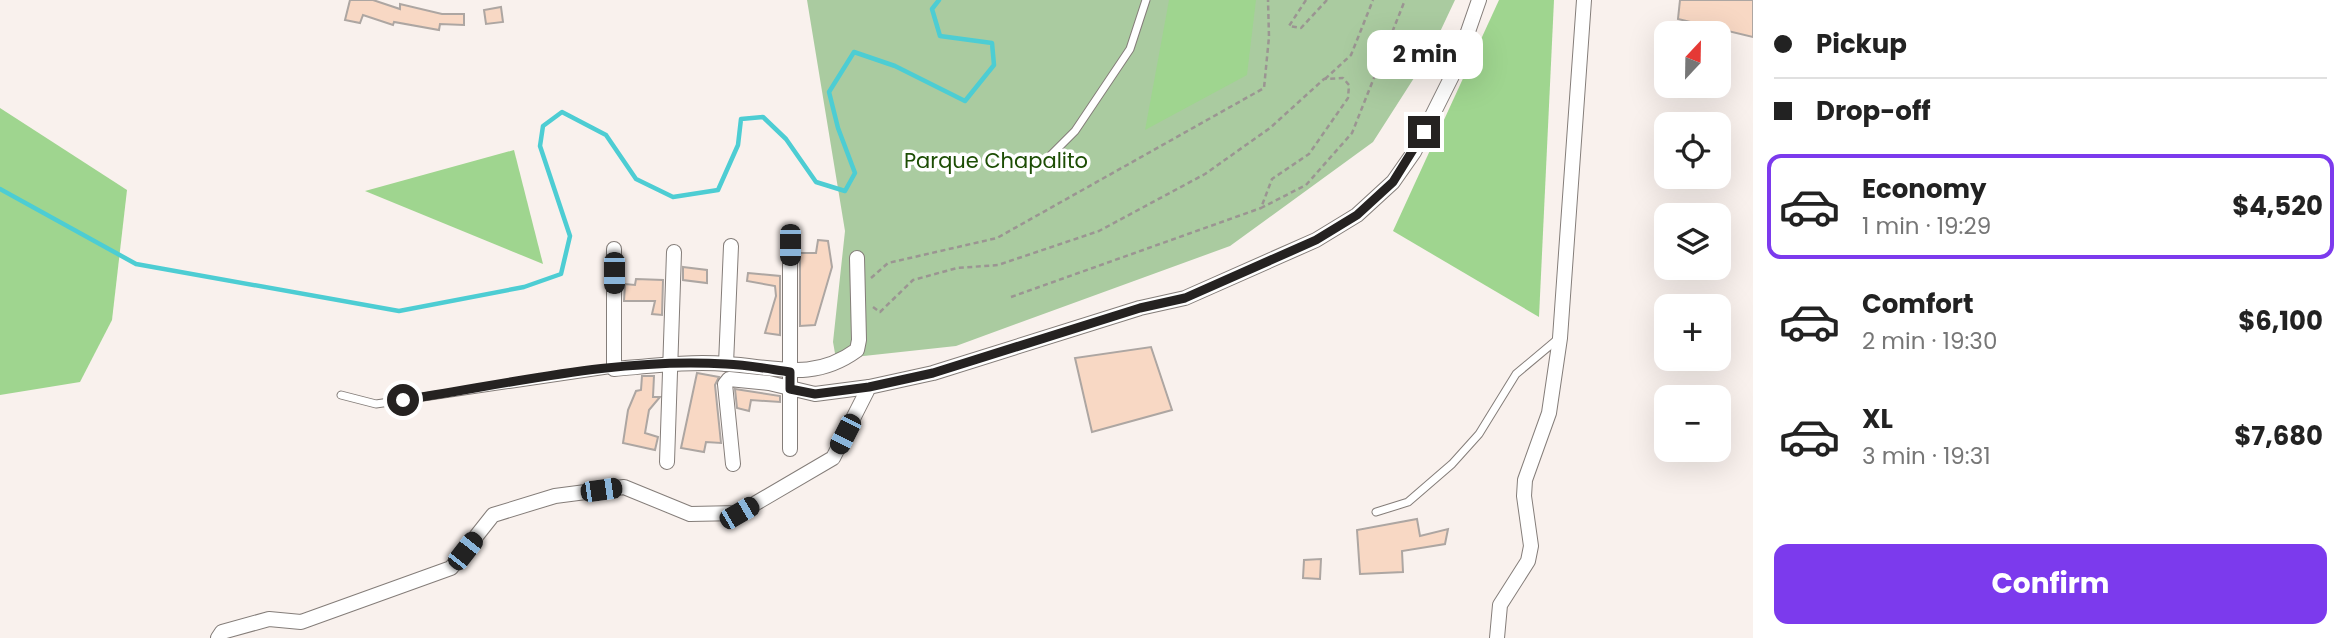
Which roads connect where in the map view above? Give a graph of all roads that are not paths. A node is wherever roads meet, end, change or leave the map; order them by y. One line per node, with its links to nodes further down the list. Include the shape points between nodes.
1 (1146, 0): 4 (lane, via 1130,49 1075,131)
2 (1479, 0): 15 (street, via 1454,72 1414,152 1393,182 1357,215 1316,240 1185,298 933,373)
3 (1584, 0): 10 (street)
4 (1046, 160)
5 (790, 245): 14 (street)
6 (731, 246): 11 (street)
7 (614, 249): 13 (street)
8 (674, 252): 12 (street)
9 (857, 258): 14 (street, via 857,350 820,368)
10 (1560, 338): 21 (lane, via 1516,374 1479,434 1452,464 1408,502); 23 (street, via 1549,413 1525,480 1531,547 1528,561 1500,606)
11 (726, 364): 12 (street); 14 (street)
12 (669, 365): 13 (street); 19 (street)
13 (614, 369): 17 (lane, via 376,404)
14 (790, 372): 16 (street)
15 (869, 387): 16 (street, via 815,394); 22 (street, via 833,458 739,513 690,514 624,486 555,496 493,515 451,568 301,622 269,619 222,632)
16 (790, 389): 18 (street); 20 (street, via 726,381)
17 (341, 395)
18 (790, 449)
19 (667, 462)
20 (733, 464)
21 (1376, 512)
22 (218, 638)
23 (1497, 638)

